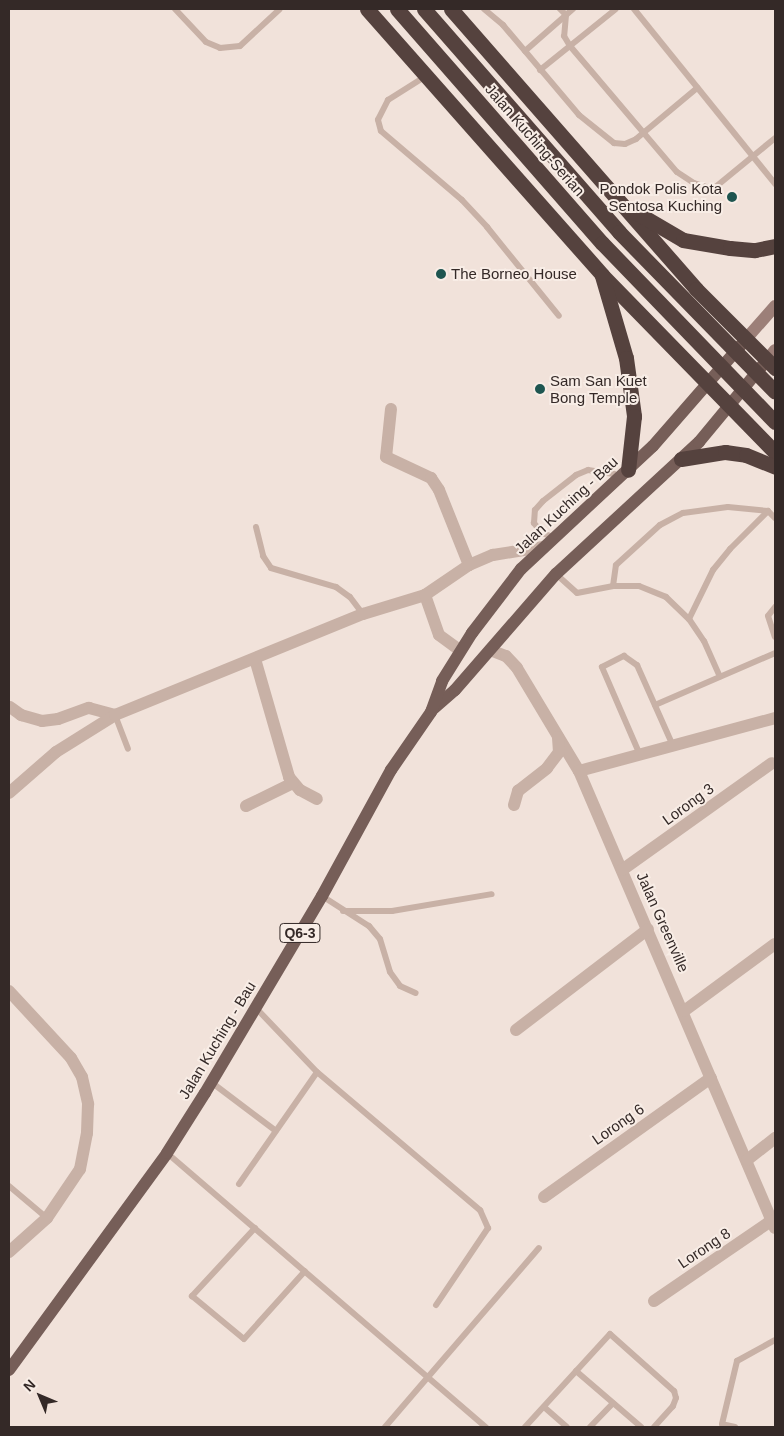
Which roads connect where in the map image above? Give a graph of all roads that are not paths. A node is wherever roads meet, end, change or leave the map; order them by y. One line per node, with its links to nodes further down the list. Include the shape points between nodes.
1 (175, 9): 2 (lane, via 206,42 220,48 240,46)
2 (279, 9)
3 (367, 9): 16 (highway)
4 (397, 9): 33 (highway, Jalan Kuching-Serian, bridge, via 602,243)
5 (424, 9): 30 (highway, Jalan Kuching-Serian, bridge, via 619,232)
6 (451, 9): 22 (highway)
7 (484, 9): 14 (lane)
8 (560, 9): 12 (lane)
9 (574, 9): 12 (lane)
10 (616, 9): 13 (lane)
11 (634, 9): 17 (lane)
12 (566, 15): 13 (lane, via 564,36); 14 (lane)
13 (570, 46): 15 (lane); 18 (lane)
14 (524, 51): 15 (lane)
15 (540, 70): 18 (lane, via 579,115 614,143 625,144)
16 (426, 76): 24 (highway); 26 (lane, via 388,100 378,120 381,131 462,200 488,227)
17 (697, 88): 18 (lane); 20 (lane)
18 (644, 133): 20 (lane, via 677,172 694,183 713,189)
19 (775, 138): 20 (lane)
20 (753, 156): 21 (lane)
21 (775, 184)
22 (619, 201): 23 (highway, via 683,240 756,250); 27 (highway, via 696,289)
23 (775, 246)
24 (602, 275): 29 (highway); 37 (highway, via 626,358 634,416)
25 (775, 306): 27 (main road)
26 (559, 316)
27 (746, 339): 28 (highway); 29 (main road, Jalan Kuching - Bau)
28 (773, 359): 31 (main road, Jalan Kuching - Bau)
29 (709, 384): 31 (highway); 37 (main road, Jalan Kuching - Bau)
30 (775, 392)
31 (731, 407): 34 (highway); 35 (main road, Jalan Kuching - Bau)
32 (391, 409): 43 (street, via 386,457 430,478 439,490)
33 (775, 422)
34 (775, 452)
35 (681, 460): 36 (highway, via 725,452 746,455); 44 (main road, Jalan Kuching - Bau)
36 (775, 467)
37 (622, 475): 41 (main road, Jalan Kuching - Bau); 41 (lane, via 588,470 543,500 535,510 534,523 542,533)
38 (768, 511): 39 (lane); 45 (lane, via 728,507 683,513 660,525 616,565); 49 (lane, via 713,570)
39 (775, 518)
40 (256, 527): 48 (lane, via 263,556 271,568 336,587 350,597)
41 (553, 538): 42 (main road, Jalan Kuching - Bau)
42 (543, 546): 43 (street, via 494,554); 51 (main road, Jalan Kuching - Bau, via 498,598)
43 (469, 565): 46 (street)
44 (556, 574): 45 (lane, via 577,593); 52 (main road, Jalan Kuching - Bau)
45 (613, 586): 49 (lane, via 638,586 666,597)
46 (426, 595): 48 (street); 51 (street, via 439,635)
47 (775, 607): 50 (lane, via 768,615)
48 (363, 614): 54 (street)
49 (689, 619): 55 (lane, via 704,640)
50 (775, 637)
51 (460, 650): 58 (main road, Jalan Kuching - Bau, via 442,681)
52 (490, 650): 58 (main road, Jalan Kuching - Bau); 61 (street, Jalan Greenville, via 506,656 517,668)
53 (775, 653): 55 (lane)
54 (255, 659): 59 (street); 67 (street)
55 (720, 677): 56 (lane)
56 (655, 705): 62 (lane); 64 (lane, via 637,665 627,657 603,664)
57 (10, 707): 59 (street, via 21,715 42,720 58,719 90,708)
58 (431, 712): 74 (main road, Jalan Kuching - Bau / Q6-3, via 392,770)
59 (115, 715): 63 (lane); 68 (street, via 56,752)
60 (775, 718): 62 (street)
61 (558, 737): 66 (street, Jalan Greenville); 70 (street, via 558,752 547,768 518,791)
62 (674, 746): 64 (street)
63 (128, 749)
64 (640, 755): 66 (street)
65 (772, 763): 72 (street, Lorong 3)
66 (579, 771): 72 (street, Jalan Greenville)
67 (293, 783): 69 (street); 71 (street)
68 (9, 794)
69 (317, 799)
70 (514, 805)
71 (246, 806)
72 (622, 870): 76 (street, Jalan Greenville)
73 (492, 894): 75 (lane, via 392,911)
74 (322, 896): 75 (lane); 80 (main road, Jalan Kuching - Bau / Q6-3)
75 (343, 911): 79 (lane, via 369,926 380,939 390,972 400,986)
76 (648, 929): 81 (street, Jalan Greenville); 82 (street)
77 (775, 944): 81 (street)
78 (9, 991): 93 (street, via 71,1058 82,1077 88,1104 87,1133 80,1169)
79 (416, 993)
80 (256, 1008): 83 (lane); 85 (main road, Jalan Kuching - Bau / Q6-3)
81 (684, 1011): 84 (street, Jalan Greenville)
82 (516, 1030)
83 (317, 1072): 86 (lane); 100 (lane, via 480,1210 488,1228)
84 (711, 1078): 89 (street, Jalan Greenville); 92 (street, Lorong 6)
85 (211, 1082): 86 (lane); 88 (main road, Jalan Kuching - Bau / Q6-3)
86 (276, 1131): 90 (lane)
87 (775, 1138): 89 (street)
88 (167, 1153): 95 (lane); 102 (main road, Jalan Kuching - Bau / Q6-3)
89 (747, 1160): 94 (street, Jalan Greenville)
90 (240, 1184)
91 (9, 1186): 93 (lane)
92 (544, 1197)
93 (47, 1218): 97 (street)
94 (773, 1225): 99 (street, Lorong 8)
95 (254, 1228): 98 (lane); 98 (lane, via 192,1296 244,1340)
96 (539, 1248): 104 (lane)
97 (9, 1252)
98 (305, 1271): 104 (lane)
99 (654, 1301)
100 (436, 1305)
101 (775, 1340): 114 (lane, via 737,1361 722,1424)
102 (9, 1370)
103 (576, 1371): 105 (lane); 106 (lane); 113 (lane, via 610,1334 616,1338 674,1391 673,1406)
104 (428, 1376): 107 (lane); 108 (lane)
105 (612, 1403): 111 (lane); 112 (lane)
106 (544, 1407): 109 (lane); 110 (lane)
107 (385, 1427)
108 (486, 1427)
109 (525, 1427)
110 (567, 1427)
111 (590, 1427)
112 (640, 1427)
113 (654, 1427)
114 (735, 1427)

